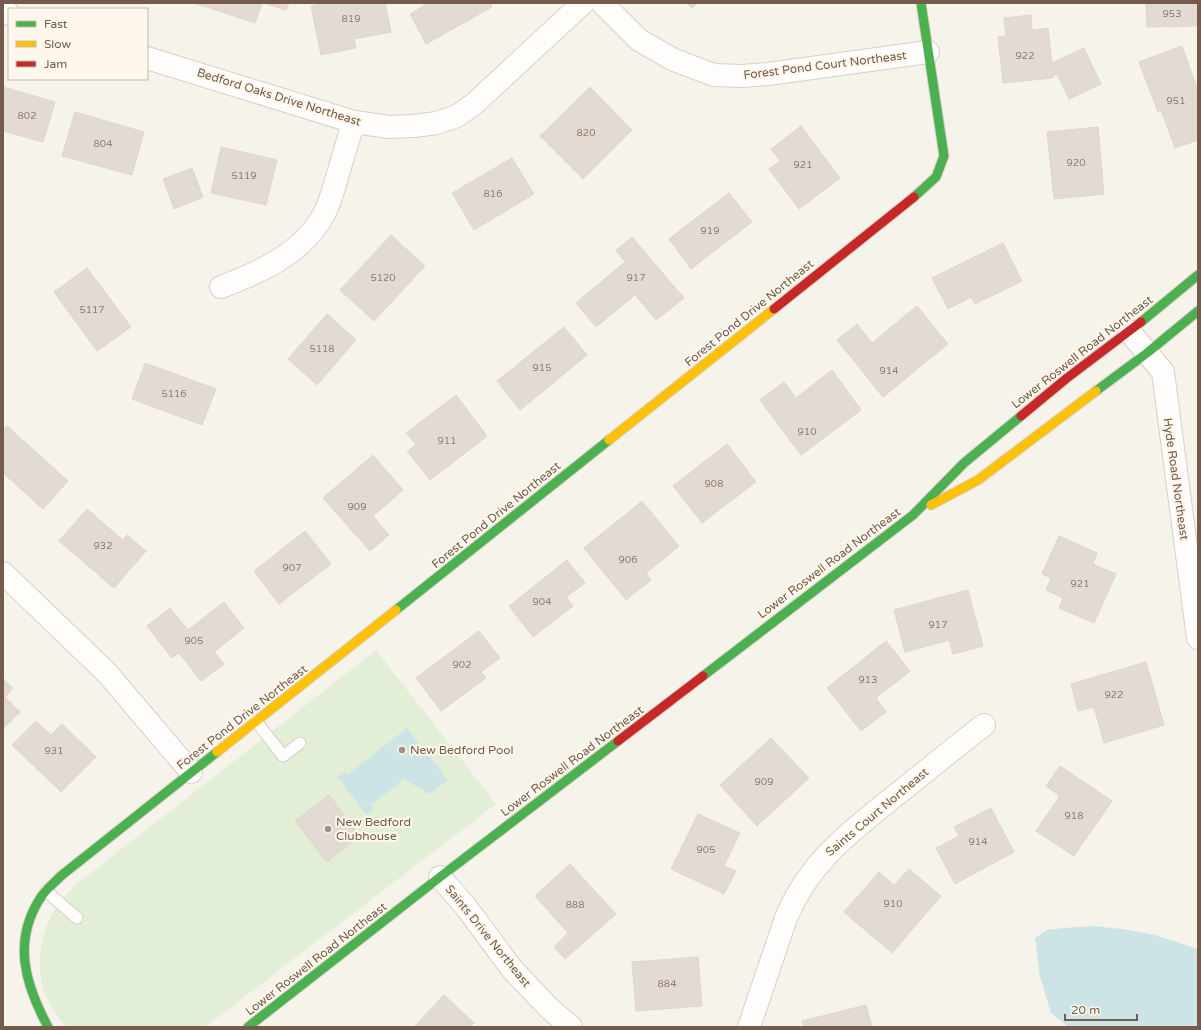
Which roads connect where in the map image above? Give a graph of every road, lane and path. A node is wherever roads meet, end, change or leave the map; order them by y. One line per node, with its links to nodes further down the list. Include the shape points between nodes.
1 (583, 3): 6 (street, Bedford Oaks Drive Northeast, via 474,104 457,116 437,123 414,126 390,127)
2 (602, 3): 4 (street, Forest Pond Court Northeast, via 639,40 674,60 714,74 768,74)
3 (921, 3): 4 (street, Forest Pond Drive Northeast)
4 (928, 52): 15 (street, Forest Pond Drive Northeast, via 944,156 936,177 922,191)
5 (148, 58): 6 (street, Bedford Oaks Drive Northeast)
6 (354, 122): 8 (street, via 325,212 314,229 292,251 244,278)
7 (1198, 275): 10 (street, Lower Roswell Road Northeast)
8 (221, 287)
9 (1198, 311): 11 (street, Lower Roswell Road Northeast)
10 (1130, 331): 11 (street, Hyde Road Northeast); 12 (street, Lower Roswell Road Northeast, via 1067,378 964,463)
11 (1147, 353): 12 (street, Lower Roswell Road Northeast, via 978,480); 14 (street, Hyde Road Northeast, via 1162,372)
12 (912, 515): 19 (street, Lower Roswell Road Northeast)
13 (3, 573): 18 (street, via 106,673)
14 (1198, 638)
15 (256, 721): 17 (lane, via 283,756); 18 (street, Forest Pond Drive Northeast)
16 (984, 725): 25 (street, Saints Court Northeast, via 844,837 813,870 792,901)
17 (300, 743)
18 (191, 772): 20 (street, Forest Pond Drive Northeast, via 62,875)
19 (440, 877): 23 (street, Lower Roswell Road Northeast); 24 (street, Saints Drive Northeast, via 460,899 512,969)
20 (46, 891): 21 (lane); 22 (street, Forest Pond Drive Northeast, via 34,909 28,928 24,964 31,995)
21 (77, 918)
22 (48, 1027)
23 (248, 1027)
24 (571, 1027)
25 (749, 1027)

